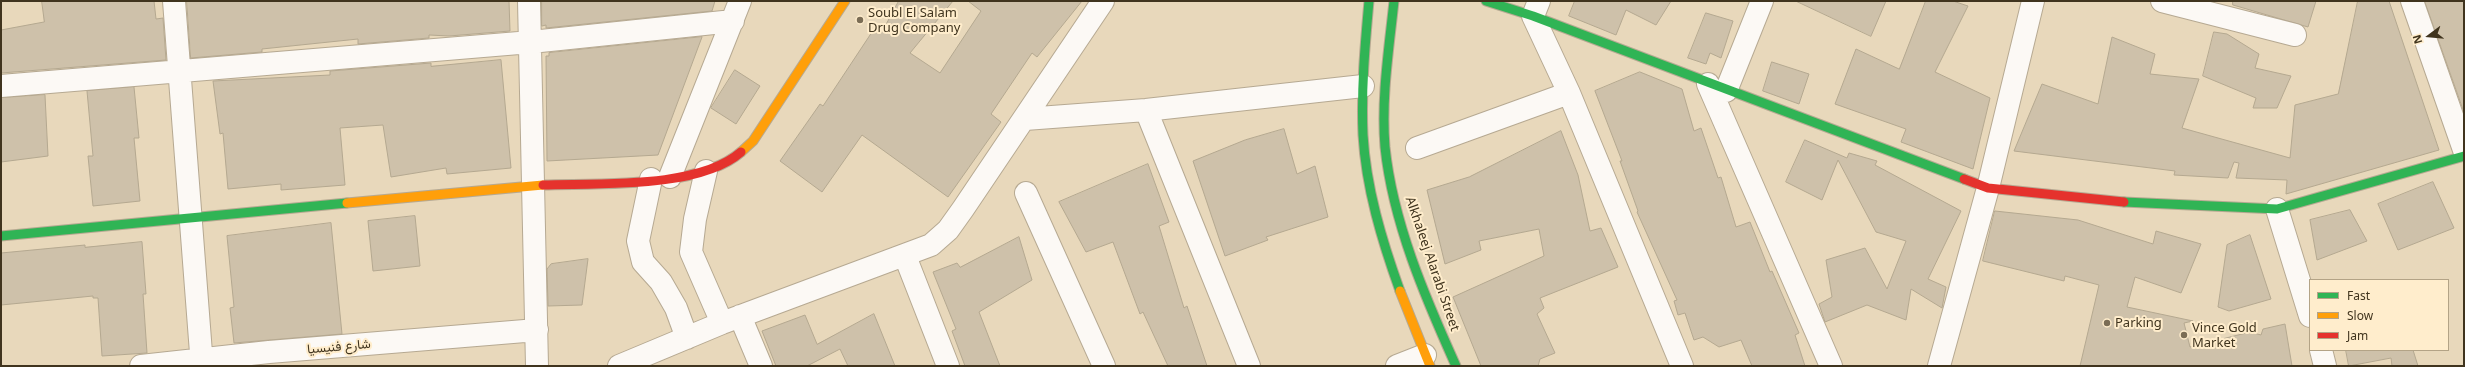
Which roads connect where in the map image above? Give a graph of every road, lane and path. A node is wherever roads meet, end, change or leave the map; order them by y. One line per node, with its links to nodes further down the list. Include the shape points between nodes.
1 (174, 1): 16 (street)
2 (529, 1): 15 (street)
3 (845, 1): 26 (street, via 753,140 740,154 725,164)
4 (1103, 1): 22 (street)
5 (1369, 1): 18 (street)
6 (1394, 1): 50 (street, Alkhaleej Alarabi Street, via 1384,116 1389,168 1408,242)
7 (1486, 1): 12 (street)
8 (1762, 1): 19 (street)
9 (2032, 1): 29 (street)
10 (2162, 1): 14 (street)
11 (2412, 1): 24 (street)
12 (1536, 8): 19 (street); 20 (street)
13 (737, 11): 15 (street); 27 (street)
14 (2295, 35)
15 (531, 42): 16 (street); 28 (street)
16 (179, 70): 17 (street); 32 (street)
17 (1, 86)
18 (1363, 86): 21 (street); 40 (street, via 1365,156 1373,201 1386,248)
19 (1717, 88): 29 (street); 52 (street)
20 (1569, 93): 23 (street); 51 (street)
21 (1146, 110): 22 (street); 48 (street)
22 (1025, 119): 34 (street, via 948,230 931,245)
23 (1417, 148)
24 (2464, 150)
25 (2464, 156): 31 (street)
26 (706, 171): 27 (street); 36 (street, via 695,219 691,252)
27 (660, 178): 28 (street); 38 (street, via 638,241 643,262 661,282 676,308)
28 (533, 185): 32 (street); 37 (street)
29 (1988, 188): 31 (street, via 2148,204); 53 (street)
30 (1026, 193): 47 (street)
31 (2277, 209): 35 (street)
32 (191, 217): 33 (street); 41 (street)
33 (1, 236)
34 (905, 256): 36 (street); 46 (street)
35 (2309, 313)
36 (731, 319): 38 (street); 45 (street)
37 (537, 330): 41 (street, شارع فنيسيا); 43 (street)
38 (687, 338): 44 (street)
39 (2320, 351): 54 (street)
40 (1428, 360): 49 (street)
41 (202, 363): 42 (street, شارع فنيسيا)
42 (141, 366)
43 (538, 366)
44 (619, 366)
45 (761, 366)
46 (948, 366)
47 (1104, 366)
48 (1249, 366)
49 (1397, 366)
50 (1456, 366)
51 (1682, 366)
52 (1831, 366)
53 (1939, 366)
54 (2325, 366)

